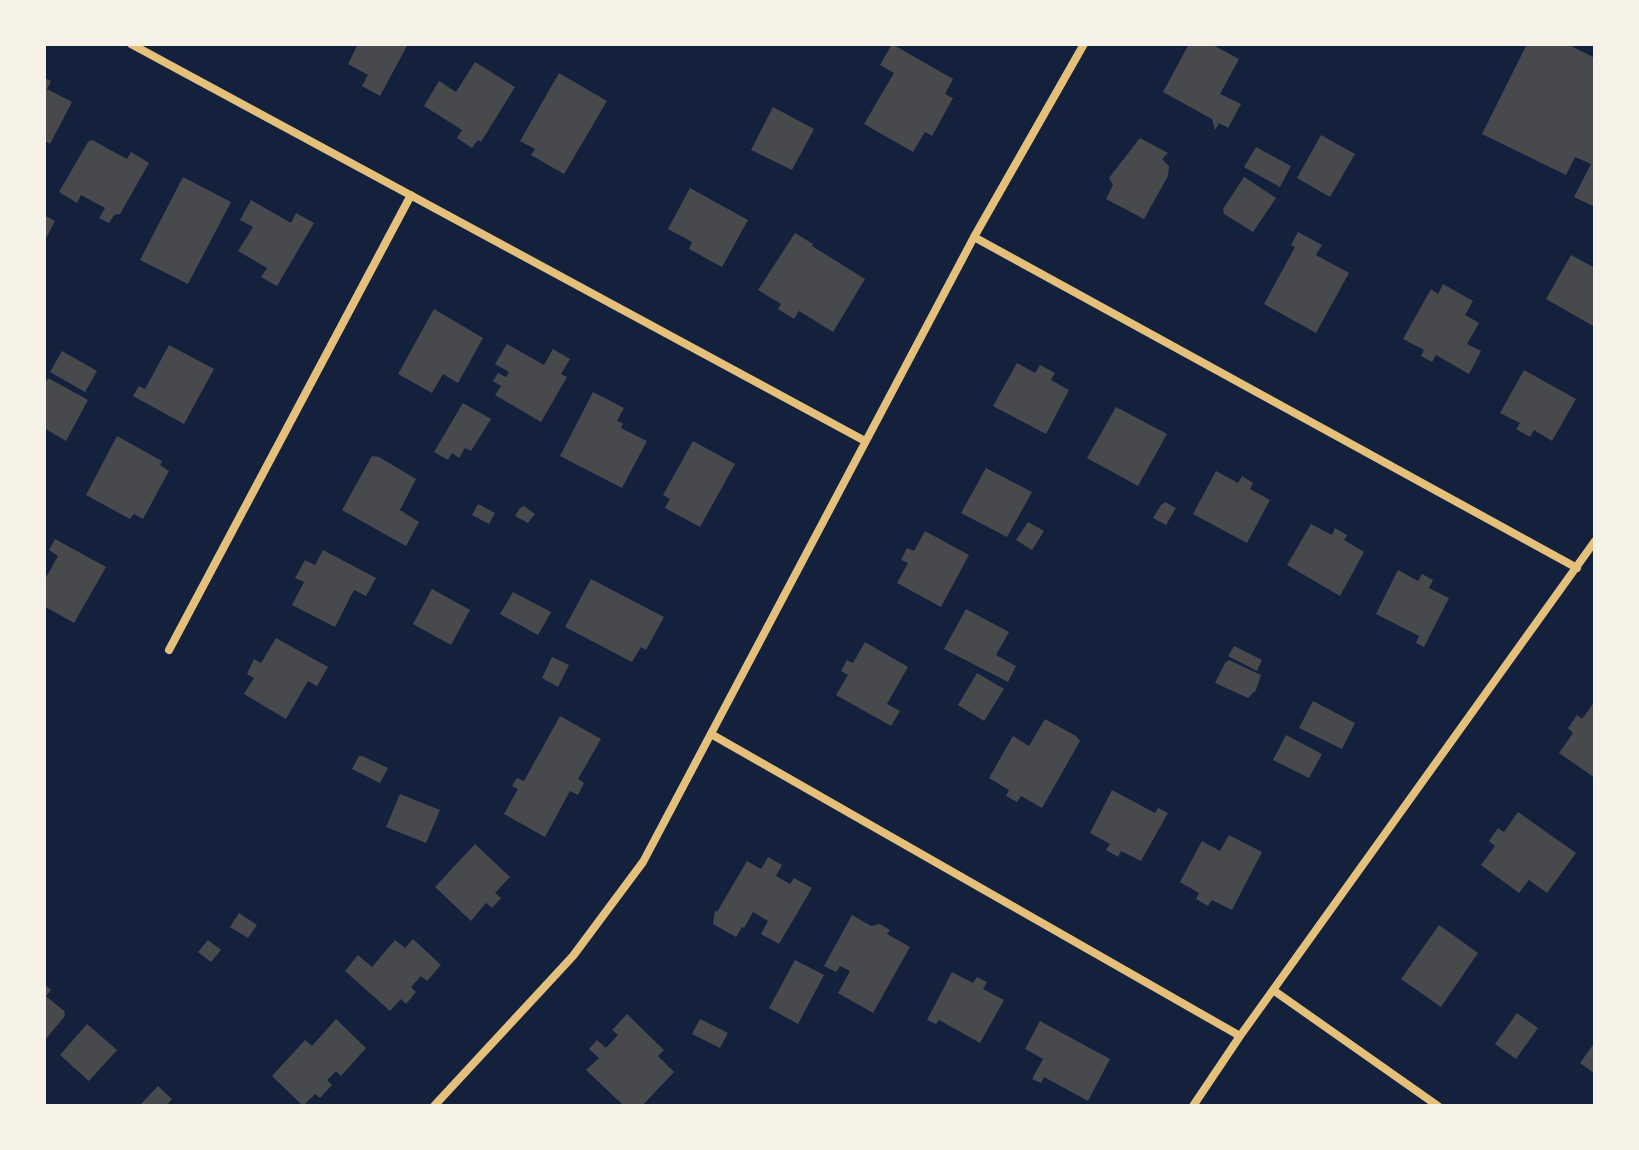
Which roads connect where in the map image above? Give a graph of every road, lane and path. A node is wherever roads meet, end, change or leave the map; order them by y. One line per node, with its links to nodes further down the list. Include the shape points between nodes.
1 (131, 44): 3 (street)
2 (1084, 44): 4 (street)
3 (411, 195): 5 (street); 8 (street)
4 (974, 237): 5 (street); 7 (street)
5 (865, 441): 9 (street)
6 (1595, 541): 7 (street)
7 (1577, 568): 10 (street)
8 (169, 650)
9 (711, 734): 11 (street); 12 (street, via 643,862 573,956)
10 (1273, 990): 11 (street); 14 (street)
11 (1240, 1036): 13 (street)
12 (434, 1106)
13 (1193, 1106)
14 (1438, 1106)

